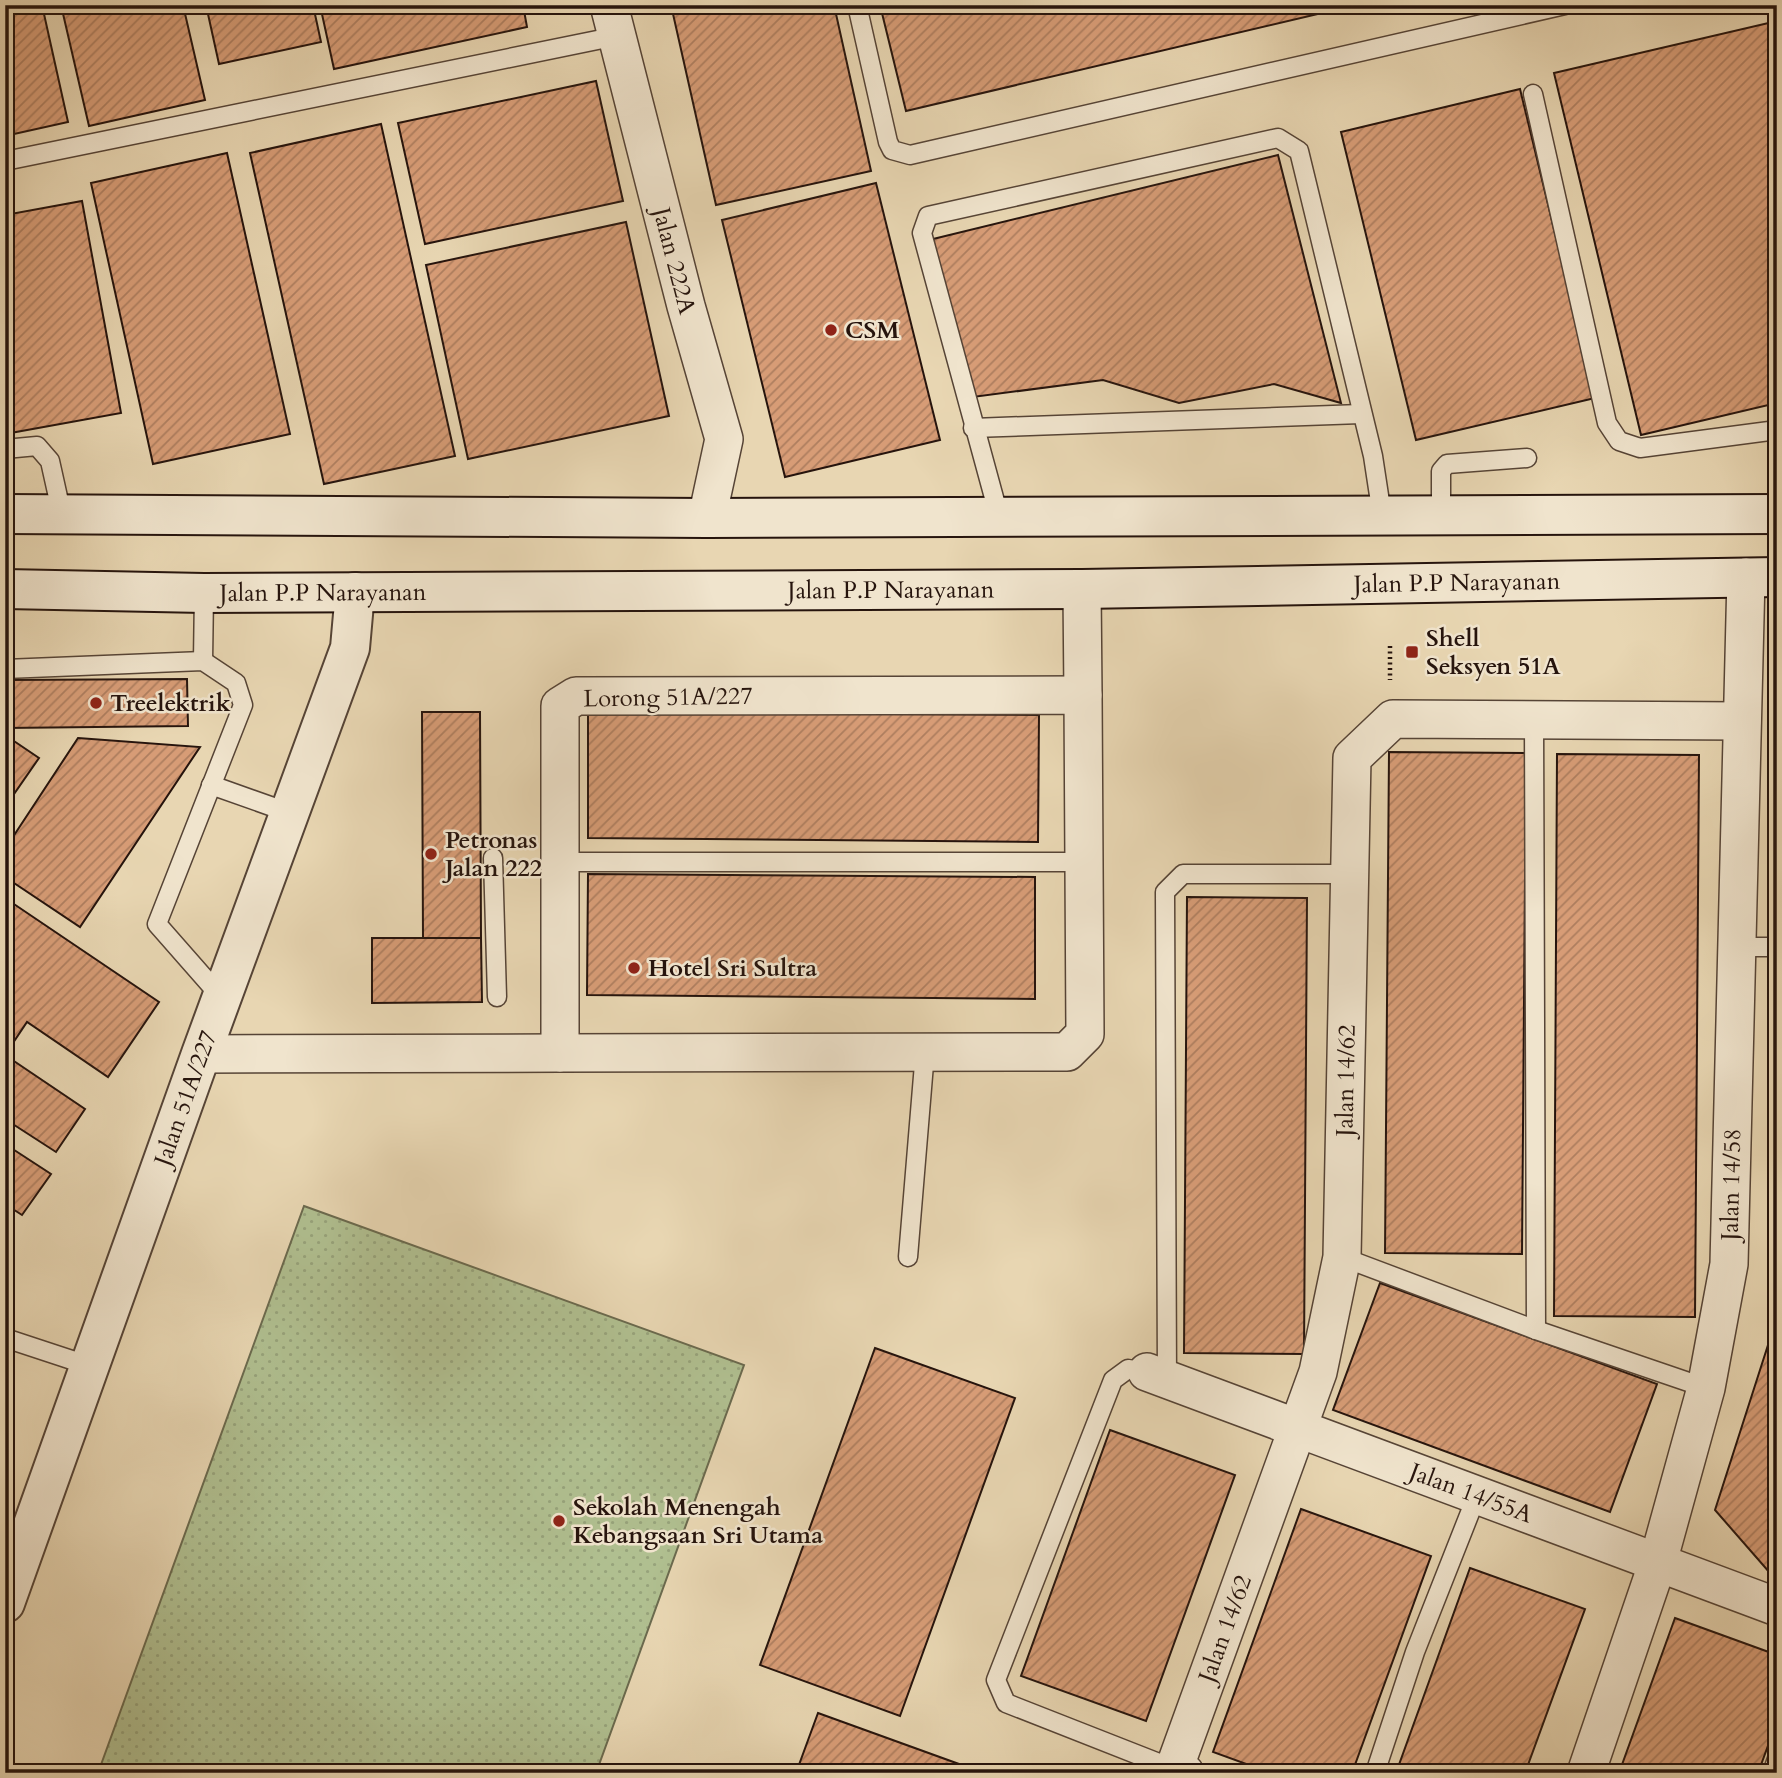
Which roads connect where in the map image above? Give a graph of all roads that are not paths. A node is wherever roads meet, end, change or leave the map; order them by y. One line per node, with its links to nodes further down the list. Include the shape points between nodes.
1 (857, 5): 2 (lane, via 888,142 892,150 910,155)
2 (1565, 5)
3 (613, 21): 5 (lane); 17 (street, Jalan 222A, via 724,439)
4 (1533, 94): 8 (lane, via 1606,424 1619,441 1640,448)
5 (5, 161)
6 (1361, 414): 7 (lane); 7 (lane, via 1299,150 1278,138 928,216 922,233); 14 (lane)
7 (973, 428): 16 (lane)
8 (1777, 430)
9 (5, 449): 13 (lane, via 37,446 50,461)
10 (1527, 458): 15 (lane, via 1447,464 1441,471)
11 (5, 514): 13 (main road)
12 (1777, 514): 15 (main road)
13 (62, 515): 17 (main road)
14 (1382, 515): 15 (main road); 16 (main road)
15 (1441, 515)
16 (999, 516): 17 (main road)
17 (707, 518)
18 (1761, 577): 20 (main road, Jalan P.P Narayanan); 27 (street, Jalan 14/58)
19 (5, 589): 22 (main road, Jalan P.P Narayanan)
20 (1082, 589): 21 (main road, Jalan P.P Narayanan); 25 (street)
21 (355, 592): 22 (main road, Jalan P.P Narayanan); 29 (main road, Jalan 51A/227, via 350,648)
22 (204, 593): 23 (lane)
23 (203, 661): 24 (lane); 28 (lane, via 236,683 243,705)
24 (5, 669)
25 (1083, 695): 31 (street, Lorong 51A/227, via 576,696 560,706); 32 (street)
26 (1534, 719): 27 (street, Jalan 14/62); 33 (street, Jalan 14/62, via 1393,719 1352,758); 43 (lane)
27 (1742, 721): 34 (street, Jalan 14/58)
28 (211, 785): 29 (lane); 37 (lane, via 157,924)
29 (290, 813): 37 (main road, Jalan 51A/227)
30 (493, 858): 36 (lane)
31 (559, 862): 32 (lane); 39 (street, Lorong 51A/227)
32 (1084, 862): 38 (street, via 1085,1034 1067,1052)
33 (1350, 874): 42 (street, Jalan 14/62); 46 (lane, via 1183,874 1165,892)
34 (1737, 947): 35 (lane); 47 (street, Jalan 14/58, via 1729,1264)
35 (1777, 947)
36 (497, 997)
37 (222, 998): 40 (main road, Jalan 51A/227)
38 (925, 1052): 39 (street); 41 (lane)
39 (560, 1053): 40 (street)
40 (201, 1054): 45 (main road, Jalan 51A/227)
41 (908, 1257)
42 (1342, 1258): 43 (lane); 48 (street, Jalan 14/62, via 1318,1372)
43 (1536, 1330): 47 (lane)
44 (5, 1338): 45 (lane)
45 (90, 1366): 51 (main road, Jalan 51A/227)
46 (1157, 1376): 48 (street, Jalan 14/55A); 54 (lane, via 1128,1369 1113,1380 996,1680 1006,1703)
47 (1706, 1388): 50 (street, Jalan 14/58)
48 (1296, 1428): 49 (street, Jalan 14/55A); 54 (street, Jalan 14/62)
49 (1477, 1495): 50 (street, Jalan 14/55A); 55 (lane, via 1415,1652)
50 (1658, 1562): 52 (street, Jalan 14/55A); 56 (street, Jalan 14/58)
51 (5, 1603)
52 (1777, 1607)
53 (1777, 1759): 57 (lane)
54 (1179, 1771)
55 (1375, 1773)
56 (1586, 1773)
57 (1772, 1773)

